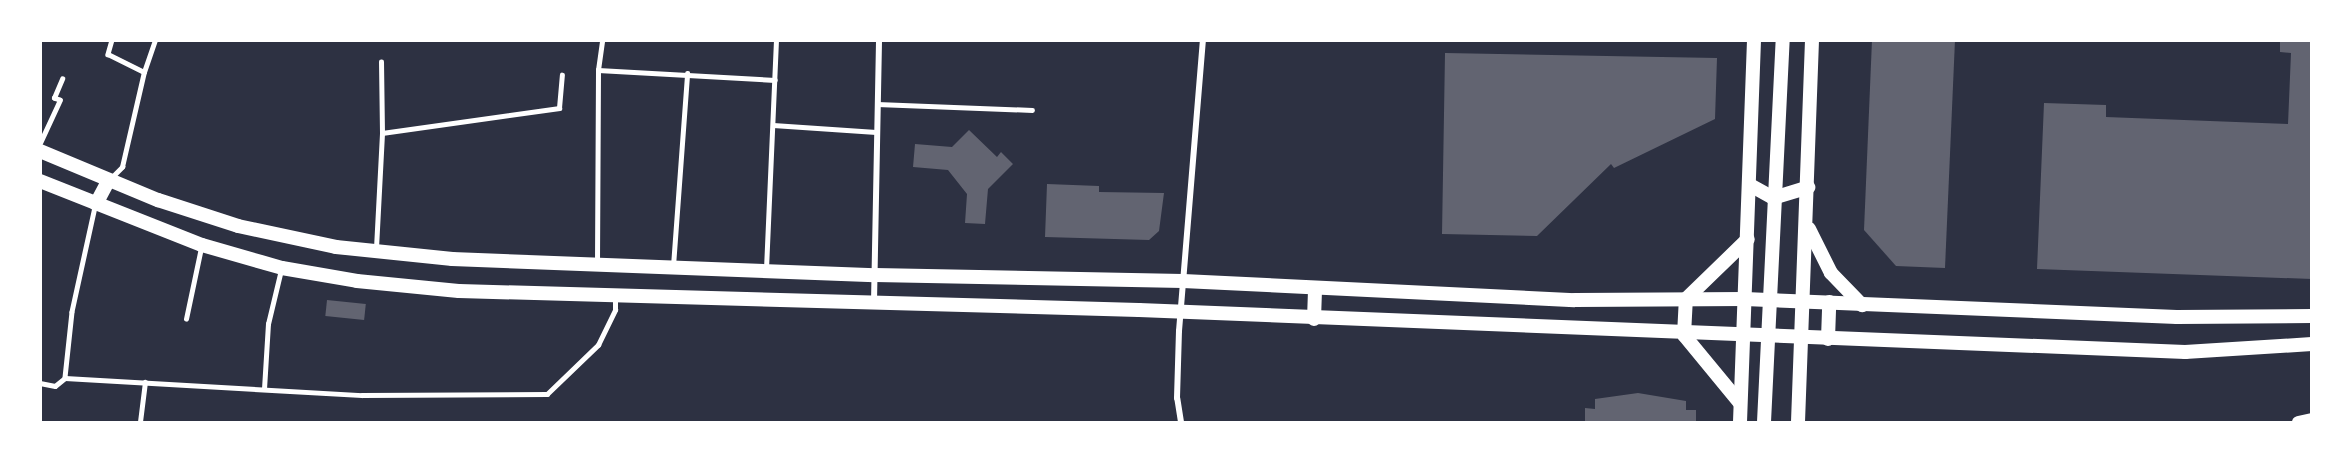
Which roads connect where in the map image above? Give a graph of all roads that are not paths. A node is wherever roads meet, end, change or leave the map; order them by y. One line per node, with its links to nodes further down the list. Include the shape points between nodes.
1 (112, 40): 12 (lane, via 108,54)
2 (155, 40): 12 (lane)
3 (602, 40): 11 (lane)
4 (776, 40): 16 (lane)
5 (879, 40): 17 (street)
6 (1203, 40): 38 (street)
7 (1754, 40): 26 (main road)
8 (1783, 40): 65 (main road)
9 (1812, 40): 27 (main road)
10 (381, 62): 21 (lane)
11 (598, 70): 13 (lane); 33 (lane)
12 (144, 72): 24 (lane, via 122,167)
13 (687, 74): 16 (lane); 35 (lane)
14 (562, 75): 21 (lane, via 559,108)
15 (62, 79): 22 (lane, via 54,98 60,100)
16 (775, 80): 19 (lane)
17 (877, 104): 18 (lane); 20 (street)
18 (1032, 110)
19 (773, 125): 20 (lane); 36 (lane)
20 (876, 132): 37 (street)
21 (382, 133): 32 (lane)
22 (40, 143)
23 (40, 151): 24 (main road)
24 (110, 180): 28 (main road); 32 (main road, via 238,226)
25 (40, 181): 28 (main road)
26 (1750, 185): 27 (main road, via 1773,198); 30 (main road)
27 (1808, 187): 29 (main road)
28 (96, 204): 31 (main road); 56 (lane, via 72,312)
29 (1807, 226): 43 (main road); 46 (main road, via 1831,273)
30 (1748, 239): 41 (main road); 42 (main road)
31 (202, 245): 34 (main road); 49 (lane)
32 (376, 252): 33 (main road)
33 (597, 266): 35 (main road)
34 (282, 268): 40 (main road, via 357,281 459,291); 59 (lane, via 268,324)
35 (673, 268): 36 (main road)
36 (766, 270): 37 (main road)
37 (875, 275): 38 (main road); 44 (street)
38 (1183, 281): 39 (main road); 47 (street)
39 (1315, 289): 42 (main road, via 1575,300); 50 (main road)
40 (615, 295): 44 (main road); 59 (lane, via 615,310 598,345 547,394 362,395)
41 (1745, 298): 42 (main road); 43 (main road); 52 (main road)
42 (1686, 299): 51 (main road)
43 (1803, 301): 45 (main road); 53 (main road)
44 (874, 302): 47 (main road)
45 (1829, 302): 46 (main road); 54 (main road)
46 (1862, 305): 48 (main road, via 2177,317)
47 (1181, 313): 50 (main road); 63 (street, via 1177,398)
48 (2312, 316)
49 (186, 319)
50 (1314, 319): 51 (main road)
51 (1684, 335): 52 (main road); 60 (main road)
52 (1744, 337): 53 (main road); 60 (main road)
53 (1802, 339): 54 (main road); 66 (main road)
54 (1828, 339): 55 (main road, via 2185,352)
55 (2312, 344)
56 (65, 378): 57 (lane); 58 (lane, via 54,386)
57 (145, 382): 59 (lane); 62 (lane)
58 (40, 383)
59 (264, 389)
60 (1740, 403): 64 (main road)
61 (2312, 419): 67 (main road)
62 (140, 423)
63 (1181, 423)
64 (1740, 423)
65 (1764, 423)
66 (1798, 423)
67 (2298, 423)

